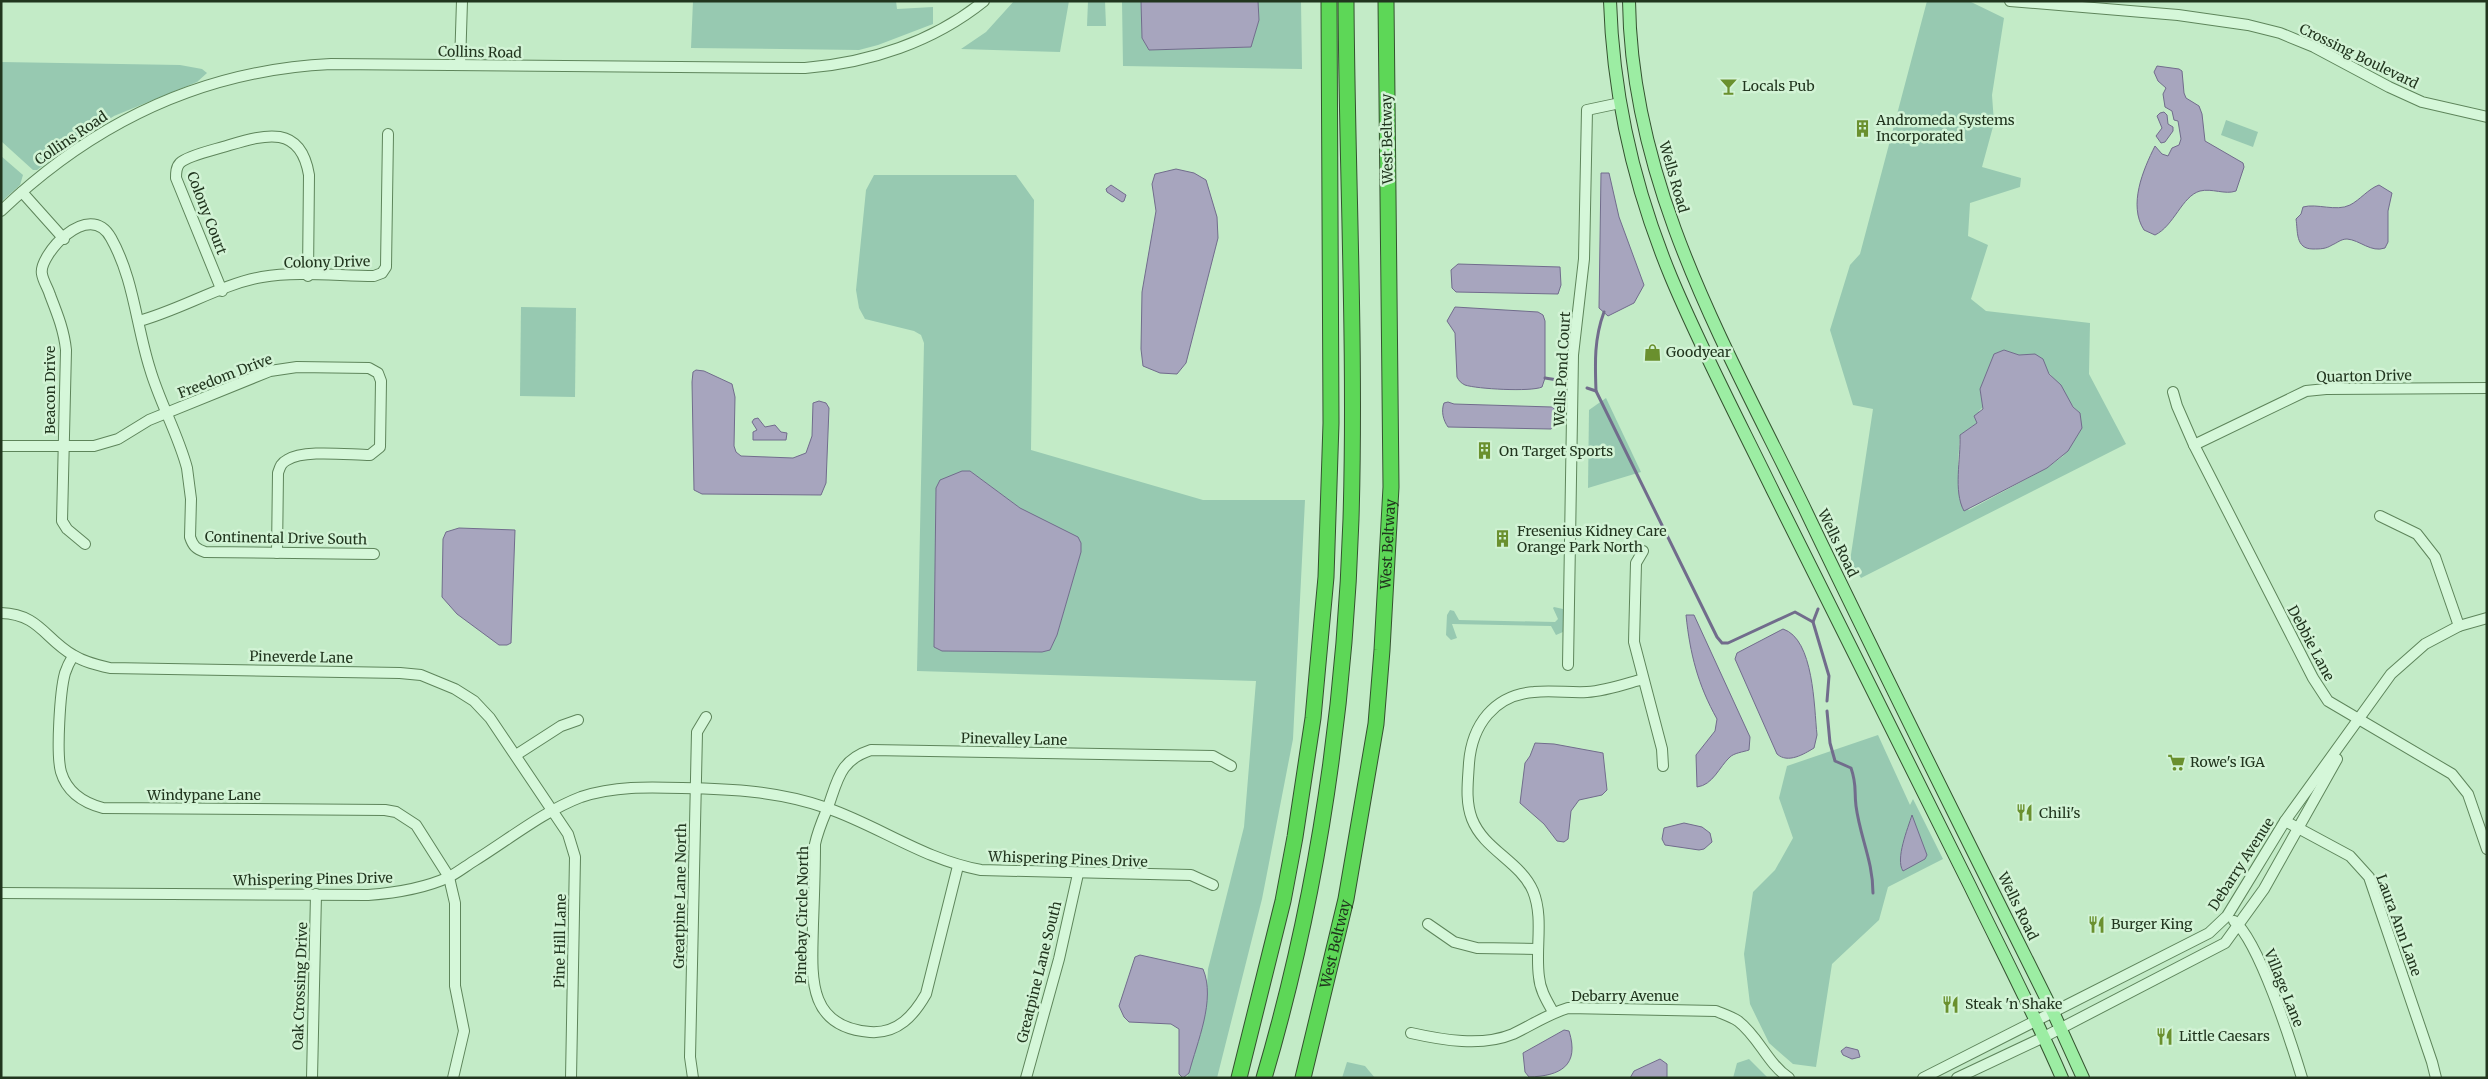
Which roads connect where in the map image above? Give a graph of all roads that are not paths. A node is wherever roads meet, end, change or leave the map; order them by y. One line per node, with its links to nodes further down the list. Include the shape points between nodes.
1 (462, 1): 9 (street)
2 (984, 1): 9 (street, Collins Road, via 935,32 903,47 836,66)
3 (1329, 1): 72 (highway, via 1331,423 1325,596 1313,718 1296,837)
4 (1346, 1): 73 (highway, via 1352,391 1347,591 1336,718 1314,864)
5 (1386, 1): 66 (highway, West Beltway, via 1391,487 1386,602 1376,724 1361,814 1346,899)
6 (1610, 1): 10 (main road)
7 (1629, 1): 26 (main road, Wells Road, via 1641,104 1668,214 1711,319)
8 (2010, 1): 11 (street, Crossing Boulevard, via 2178,15 2248,25 2280,33 2314,47 2422,102)
9 (460, 65): 13 (street, Collins Road, via 306,66 265,71 202,87 158,103 118,123 78,147)
10 (1620, 102): 21 (main road, via 1650,220 1691,322); 36 (street, Wells Pond Court, via 1587,110 1584,259 1573,355)
11 (2487, 117)
12 (388, 134): 16 (street, Colony Drive, via 386,267 382,274 374,276)
13 (22, 192): 14 (street, Collins Road); 15 (street)
14 (1, 211)
15 (64, 239): 18 (street, Continental Drive South, via 88,222 97,223 107,231 128,278); 25 (street, Beacon Drive, via 42,262 42,273 64,336)
16 (308, 276): 17 (street, Colony Drive, via 263,277); 17 (street, Colony Court, via 310,175 307,162 296,145 286,138 262,135 208,151 180,163 176,170 176,178)
17 (222, 291): 18 (street, Colony Drive)
18 (139, 322): 22 (street, Continental Drive South, via 150,370)
19 (2487, 388): 23 (street, Quarton Drive, via 2306,391)
20 (2173, 392): 23 (street, Debbie Lane)
21 (1728, 398): 26 (main road, via 1744,404 1765,447); 62 (main road)
22 (167, 413): 25 (street, Freedom Drive, via 106,444); 30 (street, Continental Drive South, via 184,455 190,482 192,544 204,552); 30 (street, Freedom Drive, via 280,369 369,368 378,373 381,381 381,441 376,451 370,455 306,455 286,460 281,465 278,473)
23 (2194, 445): 39 (street, Debbie Lane, via 2313,678 2328,700)
24 (1, 446): 25 (street, Freedom Drive)
25 (64, 446): 28 (street, Beacon Drive, via 62,520 67,529)
26 (1781, 460): 61 (main road, Wells Road)
27 (2380, 516): 34 (street, via 2417,534 2435,557)
28 (85, 544)
29 (1644, 551): 37 (street, via 1636,564 1633,630)
30 (277, 553): 31 (street, Continental Drive South)
31 (374, 554)
32 (1, 613): 35 (street, Pineverde Lane, via 31,620)
33 (2487, 618): 34 (street, Debarry Avenue)
34 (2459, 626): 39 (street, Debarry Avenue, via 2425,644 2391,674)
35 (73, 656): 41 (street, Pineverde Lane, via 110,668 421,675 454,688 474,701); 52 (street, Windypane Lane, via 65,672 62,694 61,773 76,796 88,804 103,808 396,812 416,825)
36 (1568, 665)
37 (1643, 679): 43 (street, via 1662,749); 59 (street, via 1589,692 1520,694 1496,706 1476,730 1470,752 1467,790 1472,819 1488,844 1518,868 1532,890 1538,914)
38 (706, 718): 44 (street, Greatpine Lane North, via 697,732)
39 (2360, 719): 47 (street, Debarry Avenue); 48 (street, Debarry Avenue); 49 (street, Debbie Lane, via 2452,774 2468,794)
40 (578, 720): 41 (street, via 561,726)
41 (516, 755): 46 (street, Pineverde Lane)
42 (1232, 766): 45 (street, Pinevalley Lane, via 1213,756 871,750 859,754 844,767)
43 (1663, 766)
44 (696, 788): 45 (street, Whispering Pines Drive, via 774,793); 46 (street, Whispering Pines Drive, via 617,789 580,798); 70 (street, Greatpine Lane North, via 690,1058)
45 (828, 808): 50 (street, Whispering Pines Drive); 50 (street, Pinebay Circle North, via 815,844 812,977 818,999 830,1018 844,1027 875,1033 903,1023 916,1012 926,994)
46 (554, 810): 52 (street, Whispering Pines Drive); 69 (street, Pine Hill Lane, via 568,834 575,857)
47 (2285, 822): 48 (street, Laura Ann Lane); 56 (street, Debarry Avenue)
48 (2299, 828): 58 (street, Debarry Avenue, via 2264,889); 80 (street, Laura Ann Lane, via 2350,856 2369,877)
49 (2487, 849)
50 (958, 866): 51 (street, Whispering Pines Drive, via 998,872)
51 (1078, 874): 53 (street, Whispering Pines Drive, via 1191,875); 71 (street, Greatpine Lane South, via 1059,959)
52 (449, 877): 55 (street, Whispering Pines Drive, via 387,894); 68 (street, Windypane Lane, via 455,903 455,986 464,1030)
53 (1213, 885)
54 (1, 892): 55 (street, Whispering Pines Drive)
55 (316, 894): 67 (street, Oak Crossing Drive)
56 (2227, 916): 58 (street, Village Lane); 61 (street, Debarry Avenue, via 2209,933)
57 (1428, 924): 59 (street, via 1454,942 1471,947)
58 (2238, 925): 63 (street, Debarry Avenue, via 2225,943 2214,950); 79 (street, Village Lane, via 2254,950 2289,1036)
59 (1538, 949): 60 (street, via 1540,987)
60 (1553, 1012): 64 (street, Debarry Avenue, via 1499,1038 1445,1040); 74 (street, Debarry Avenue, via 1568,1008 1716,1011 1737,1021 1756,1040 1776,1069)
61 (2053, 1012): 62 (street, Debarry Avenue); 63 (main road, Wells Road)
62 (2036, 1020): 65 (main road); 75 (street, Debarry Avenue)
63 (2059, 1027): 65 (street, Debarry Avenue); 78 (main road, Wells Road)
64 (1411, 1033)
65 (2044, 1037): 76 (street, Debarry Avenue); 77 (main road)
66 (1305, 1074)
67 (312, 1078)
68 (453, 1078)
69 (571, 1078)
70 (693, 1078)
71 (1026, 1078)
72 (1239, 1078)
73 (1264, 1078)
74 (1789, 1078)
75 (1923, 1078)
76 (1957, 1078)
77 (2062, 1078)
78 (2083, 1078)
79 (2302, 1078)
80 (2436, 1078)

